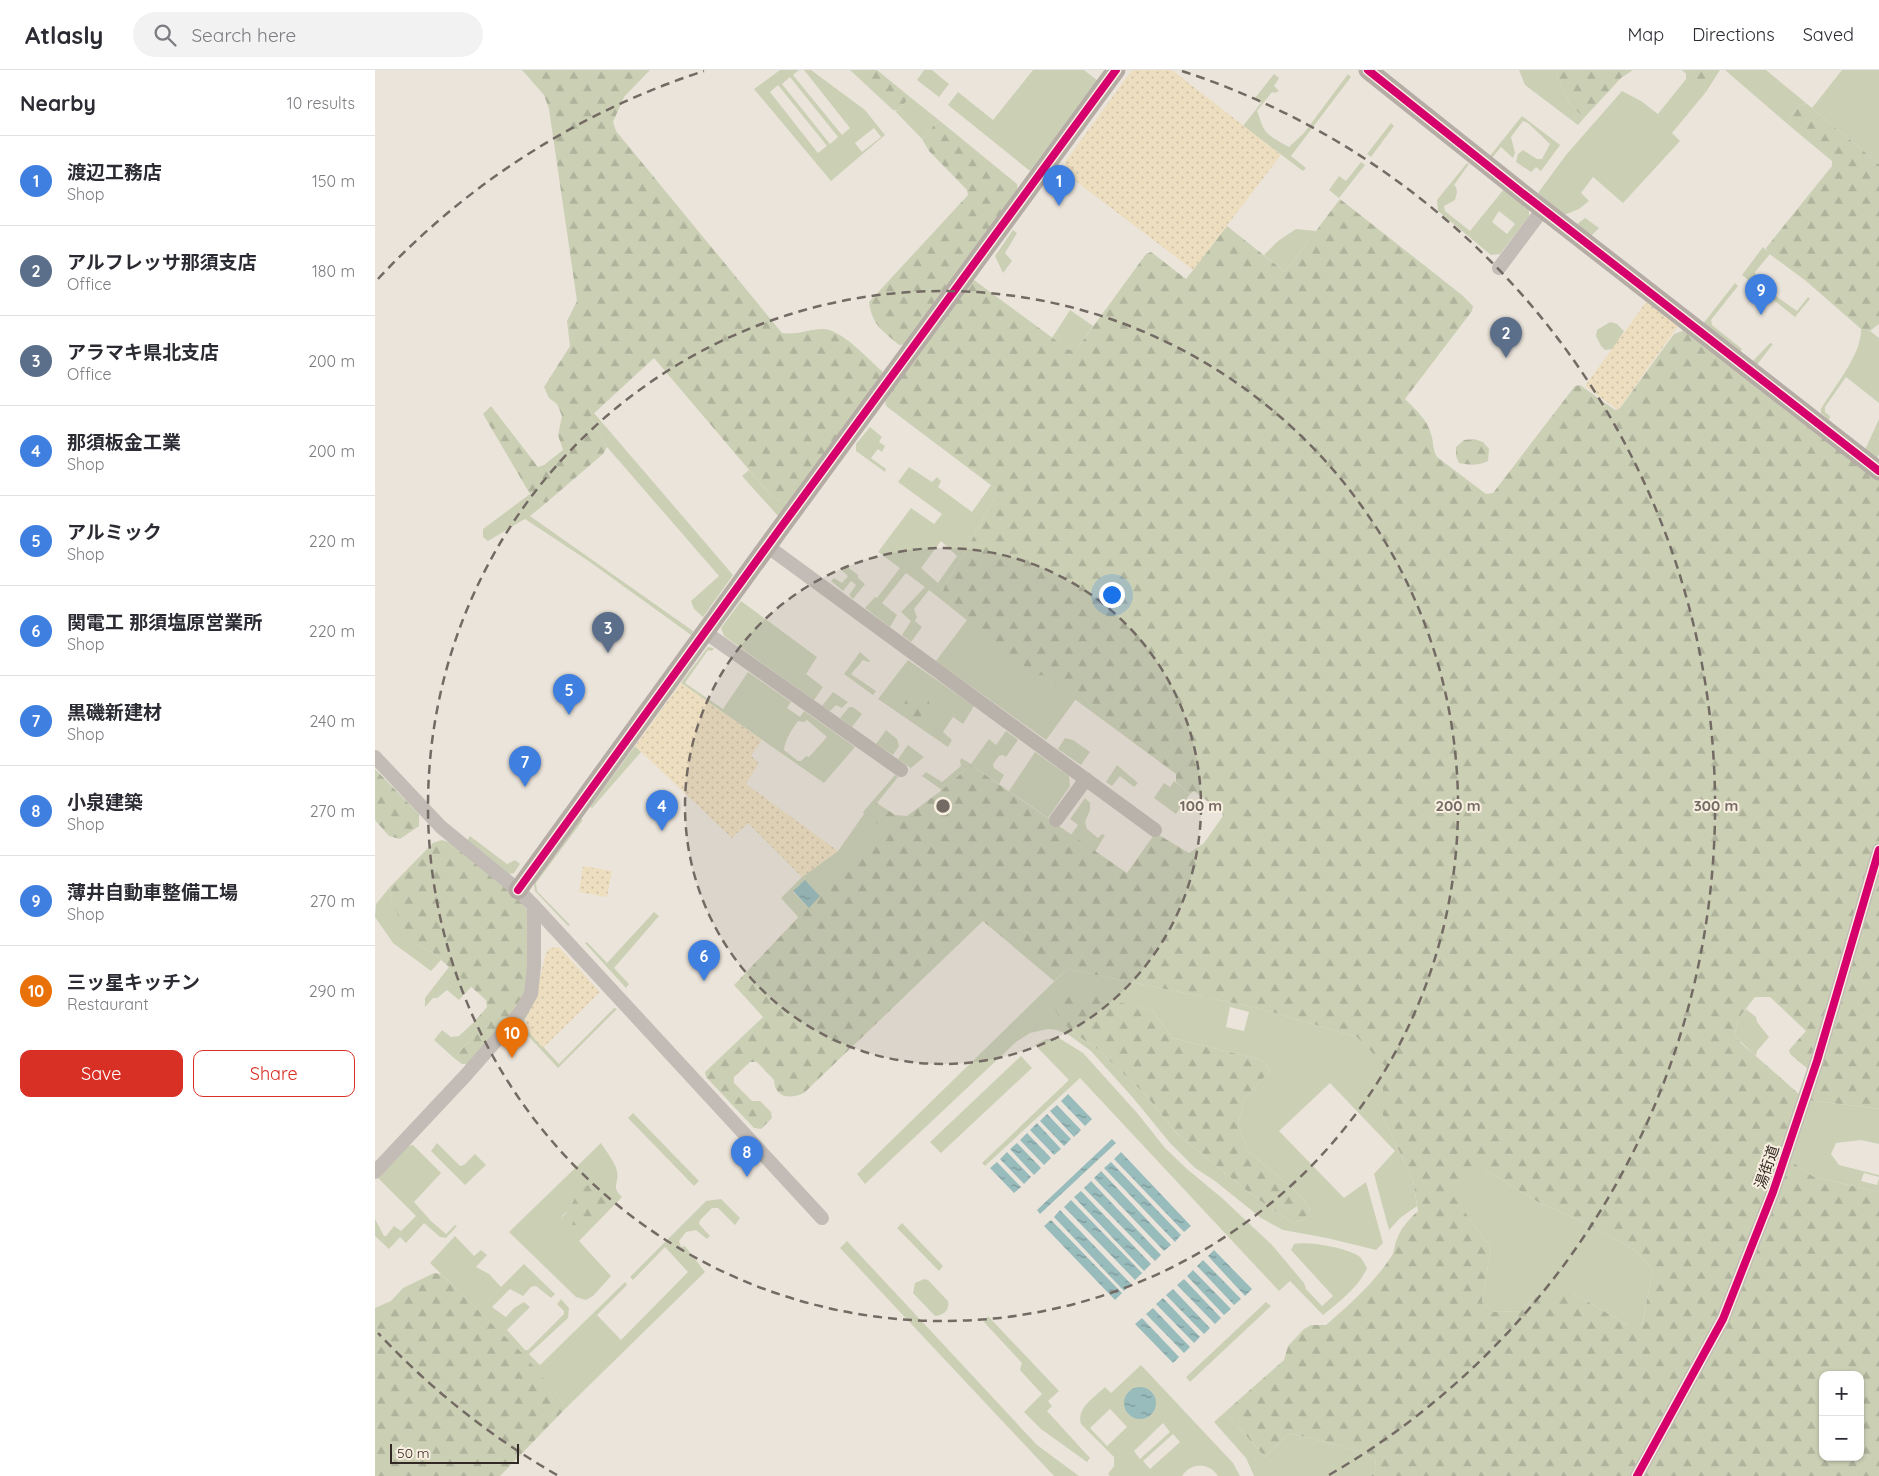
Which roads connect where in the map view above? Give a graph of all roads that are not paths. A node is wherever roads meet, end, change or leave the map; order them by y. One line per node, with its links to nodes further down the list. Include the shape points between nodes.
1 (1116, 70): 6 (street)
2 (1368, 70): 3 (street)
3 (1543, 209): 4 (street); 5 (street)
4 (1499, 268)
5 (1879, 471)
6 (767, 546): 7 (street); 10 (street)
7 (705, 632): 9 (street); 14 (street)
8 (375, 757): 14 (street, via 441,827)
9 (901, 770)
10 (1086, 779): 11 (street); 12 (street)
11 (1056, 820)
12 (1155, 830)
13 (1879, 850): 18 (street, 湯街道, via 1817,1061 1773,1192 1723,1318)
14 (518, 890): 15 (street)
15 (534, 906): 16 (street, via 531,994 520,1013); 17 (street)
16 (375, 1172)
17 (822, 1218)
18 (1637, 1476)

